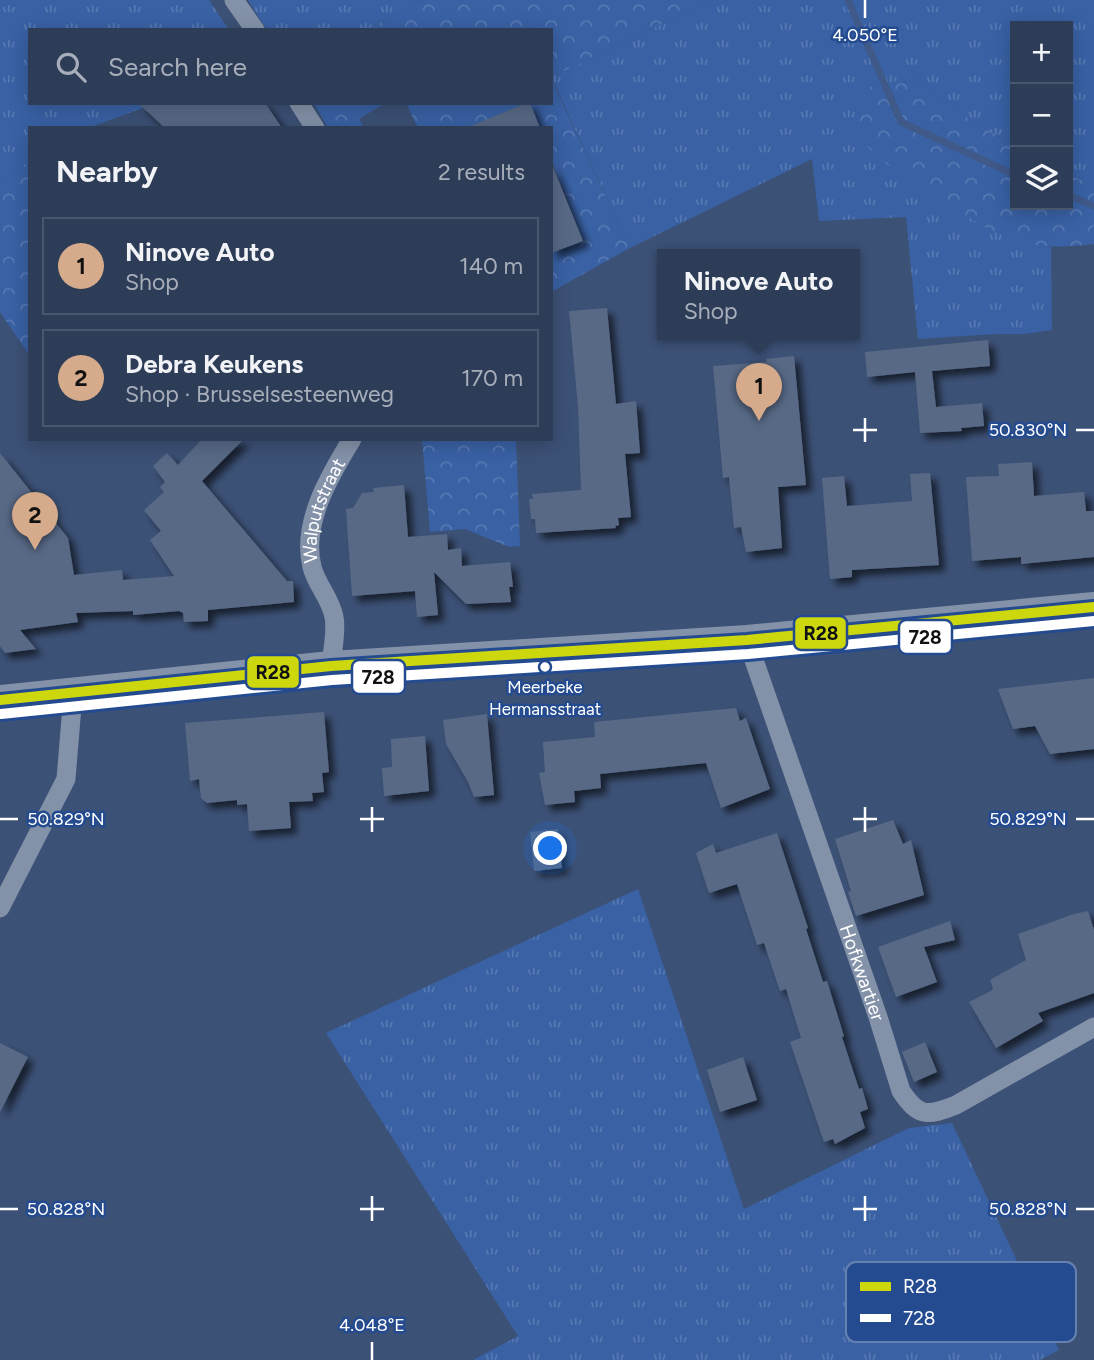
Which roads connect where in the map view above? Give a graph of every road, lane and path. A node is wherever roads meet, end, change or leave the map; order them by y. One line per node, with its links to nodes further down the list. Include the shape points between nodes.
1 (234, 0): 2 (street)
2 (254, 28)
3 (300, 105): 4 (street)
4 (314, 126)
5 (351, 441): 8 (street, Walputstraat, via 315,513 310,540 312,567 334,617)
6 (1094, 607): 7 (main road)
7 (747, 640): 8 (main road); 12 (street, Hofkwartier, via 908,1102 925,1114 956,1105)
8 (331, 666): 9 (main road)
9 (73, 694): 10 (main road); 11 (street, via 66,779)
10 (0, 700)
11 (0, 908)
12 (1094, 1027)

